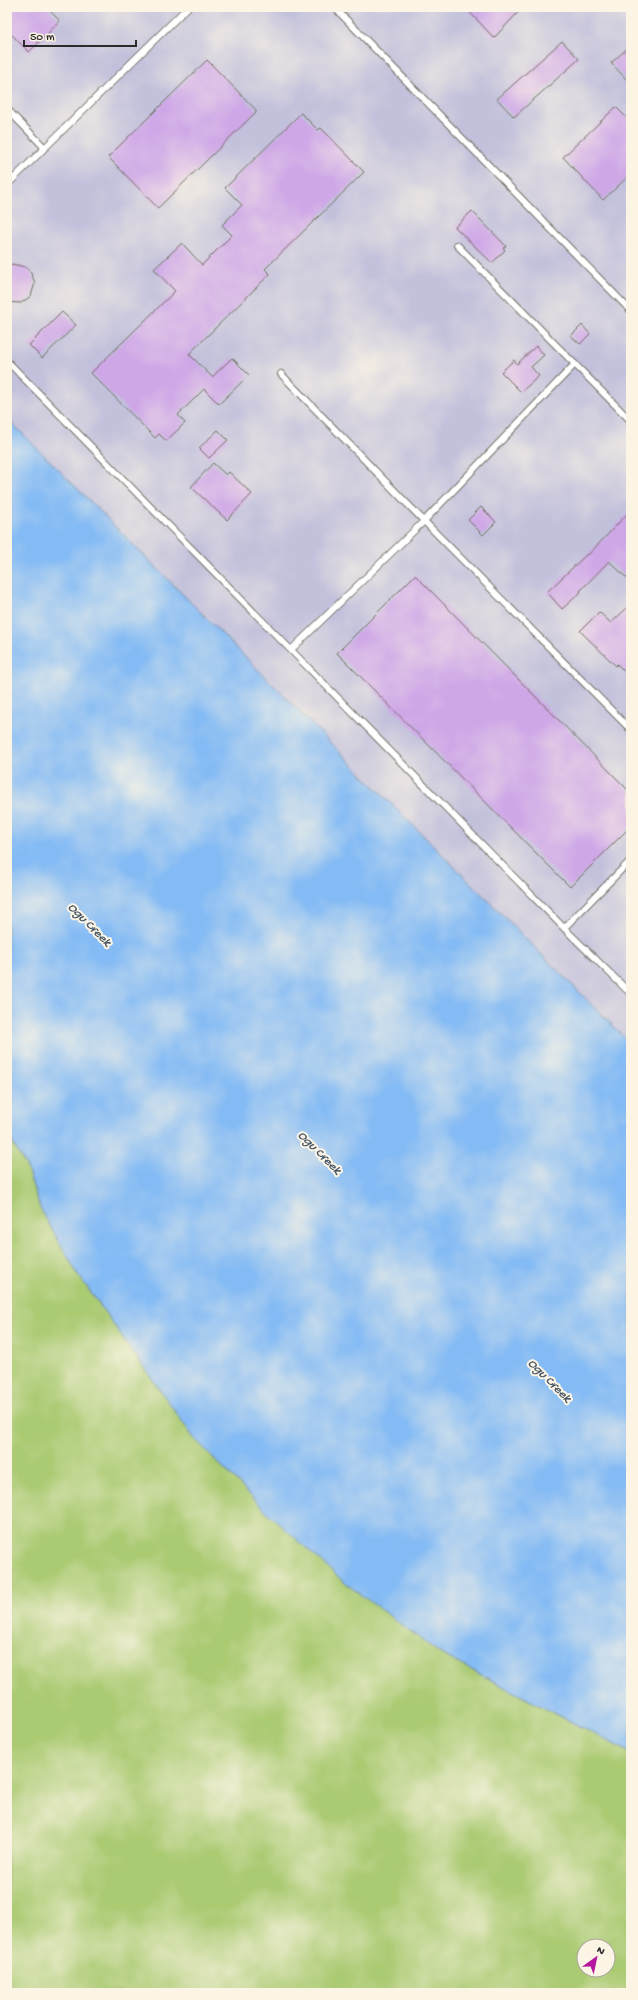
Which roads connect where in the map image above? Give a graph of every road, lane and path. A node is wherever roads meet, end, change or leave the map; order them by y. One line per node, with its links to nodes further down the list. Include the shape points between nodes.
1 (188, 7): 4 (lane)
2 (334, 7): 7 (lane)
3 (7, 109): 4 (lane)
4 (44, 147): 5 (lane)
5 (7, 185)
6 (457, 245): 9 (lane)
7 (631, 311)
8 (7, 361): 13 (lane)
9 (575, 364): 11 (lane); 12 (lane)
10 (281, 374): 12 (lane)
11 (631, 421)
12 (424, 521): 13 (lane); 14 (lane)
13 (292, 649): 16 (lane)
14 (631, 730)
15 (631, 860): 16 (lane)
16 (564, 928): 17 (lane)
17 (631, 994)

